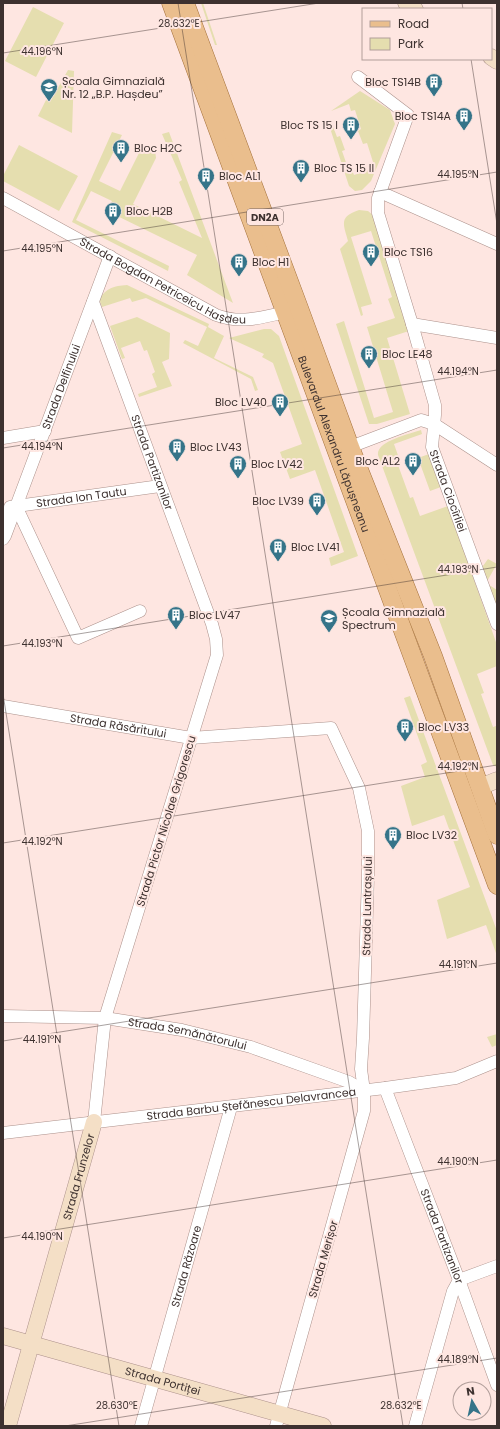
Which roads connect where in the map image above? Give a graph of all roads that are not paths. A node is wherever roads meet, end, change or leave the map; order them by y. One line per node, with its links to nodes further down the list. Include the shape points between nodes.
1 (171, 3): 9 (main road, Bulevardul Alexandru Lăpușneanu)
2 (185, 3): 15 (main road, Bulevardul Alexandru Lăpușneanu / DN2A)
3 (358, 78): 4 (street, via 408,115)
4 (380, 192): 6 (street); 10 (street, Strada Ciocîrliei, via 378,213)
5 (3, 198): 7 (street, Strada Bogdan Petriceicu Hașdeu)
6 (497, 244)
7 (110, 256): 8 (street, Strada Delfinului); 9 (street, Strada Bogdan Petriceicu Hașdeu, via 216,315 242,320)
8 (93, 302): 13 (street, Strada Delfinului); 17 (street, Strada Partizanilor)
9 (285, 312): 31 (main road, Bulevardul Alexandru Lăpușneanu)
10 (412, 324): 11 (street); 12 (street, Strada Ciocîrliei, via 435,405)
11 (497, 338)
12 (434, 424): 15 (street, via 421,420); 16 (street); 24 (street, Strada Ciocîrliei, via 432,447)
13 (44, 430): 14 (street); 18 (street, Strada Delfinului)
14 (3, 438)
15 (350, 447): 29 (main road, Bulevardul Alexandru Lăpușneanu, via 433,656)
16 (497, 465)
17 (160, 486): 18 (street, Strada Ion Tautu); 23 (street, Strada Partizanilor)
18 (16, 506): 19 (street, Strada Ion Tautu); 20 (street); 21 (street, Strada Delfinului); 22 (street, via 78,638)
19 (3, 509)
20 (3, 517)
21 (3, 539)
22 (140, 611)
23 (212, 624): 27 (street, Strada Pictor Nicolae Grigorescu, via 217,655)
24 (497, 624)
25 (3, 706): 27 (street, Strada Răsăritului)
26 (331, 728): 27 (street, Strada Răsăritului); 36 (street, Strada Luntrașului, via 359,788 368,831 361,1069)
27 (191, 738): 33 (street, Strada Pictor Nicolae Grigorescu)
28 (497, 780): 29 (street)
29 (480, 787): 30 (main road, Bulevardul Alexandru Lăpușneanu)
30 (497, 835)
31 (497, 885)
32 (3, 1016): 33 (street, Strada Semănătorului)
33 (105, 1018): 36 (street, Strada Semănătorului, via 182,1030 250,1047 349,1082); 38 (street, Strada Frunzelor)
34 (497, 1061): 35 (street, Strada Barbu Ștefănescu Delavrancea, via 456,1078)
35 (385, 1088): 36 (street, Strada Barbu Ștefănescu Delavrancea); 41 (street, Strada Partizanilor)
36 (364, 1092): 37 (street, Strada Barbu Ștefănescu Delavrancea); 46 (street, Strada Merișor, via 364,1111)
37 (231, 1107): 38 (street, Strada Barbu Ștefănescu Delavrancea); 44 (street, Strada Răzoare)
38 (94, 1122): 39 (street, Strada Barbu Ștefănescu Delavrancea); 43 (street, Strada Frunzelor)
39 (3, 1132)
40 (497, 1266): 41 (street)
41 (458, 1280): 45 (street, Strada Partizanilor); 50 (street)
42 (3, 1336): 43 (street, Strada Portiței)
43 (32, 1344): 44 (street, Strada Portiței); 47 (street, Strada Frunzelor)
44 (154, 1378): 46 (street, Strada Portiței); 48 (street, Strada Răzoare)
45 (497, 1385)
46 (278, 1420): 49 (street, Strada Portiței)
47 (8, 1426)
48 (141, 1426)
49 (323, 1426)
50 (415, 1426)

